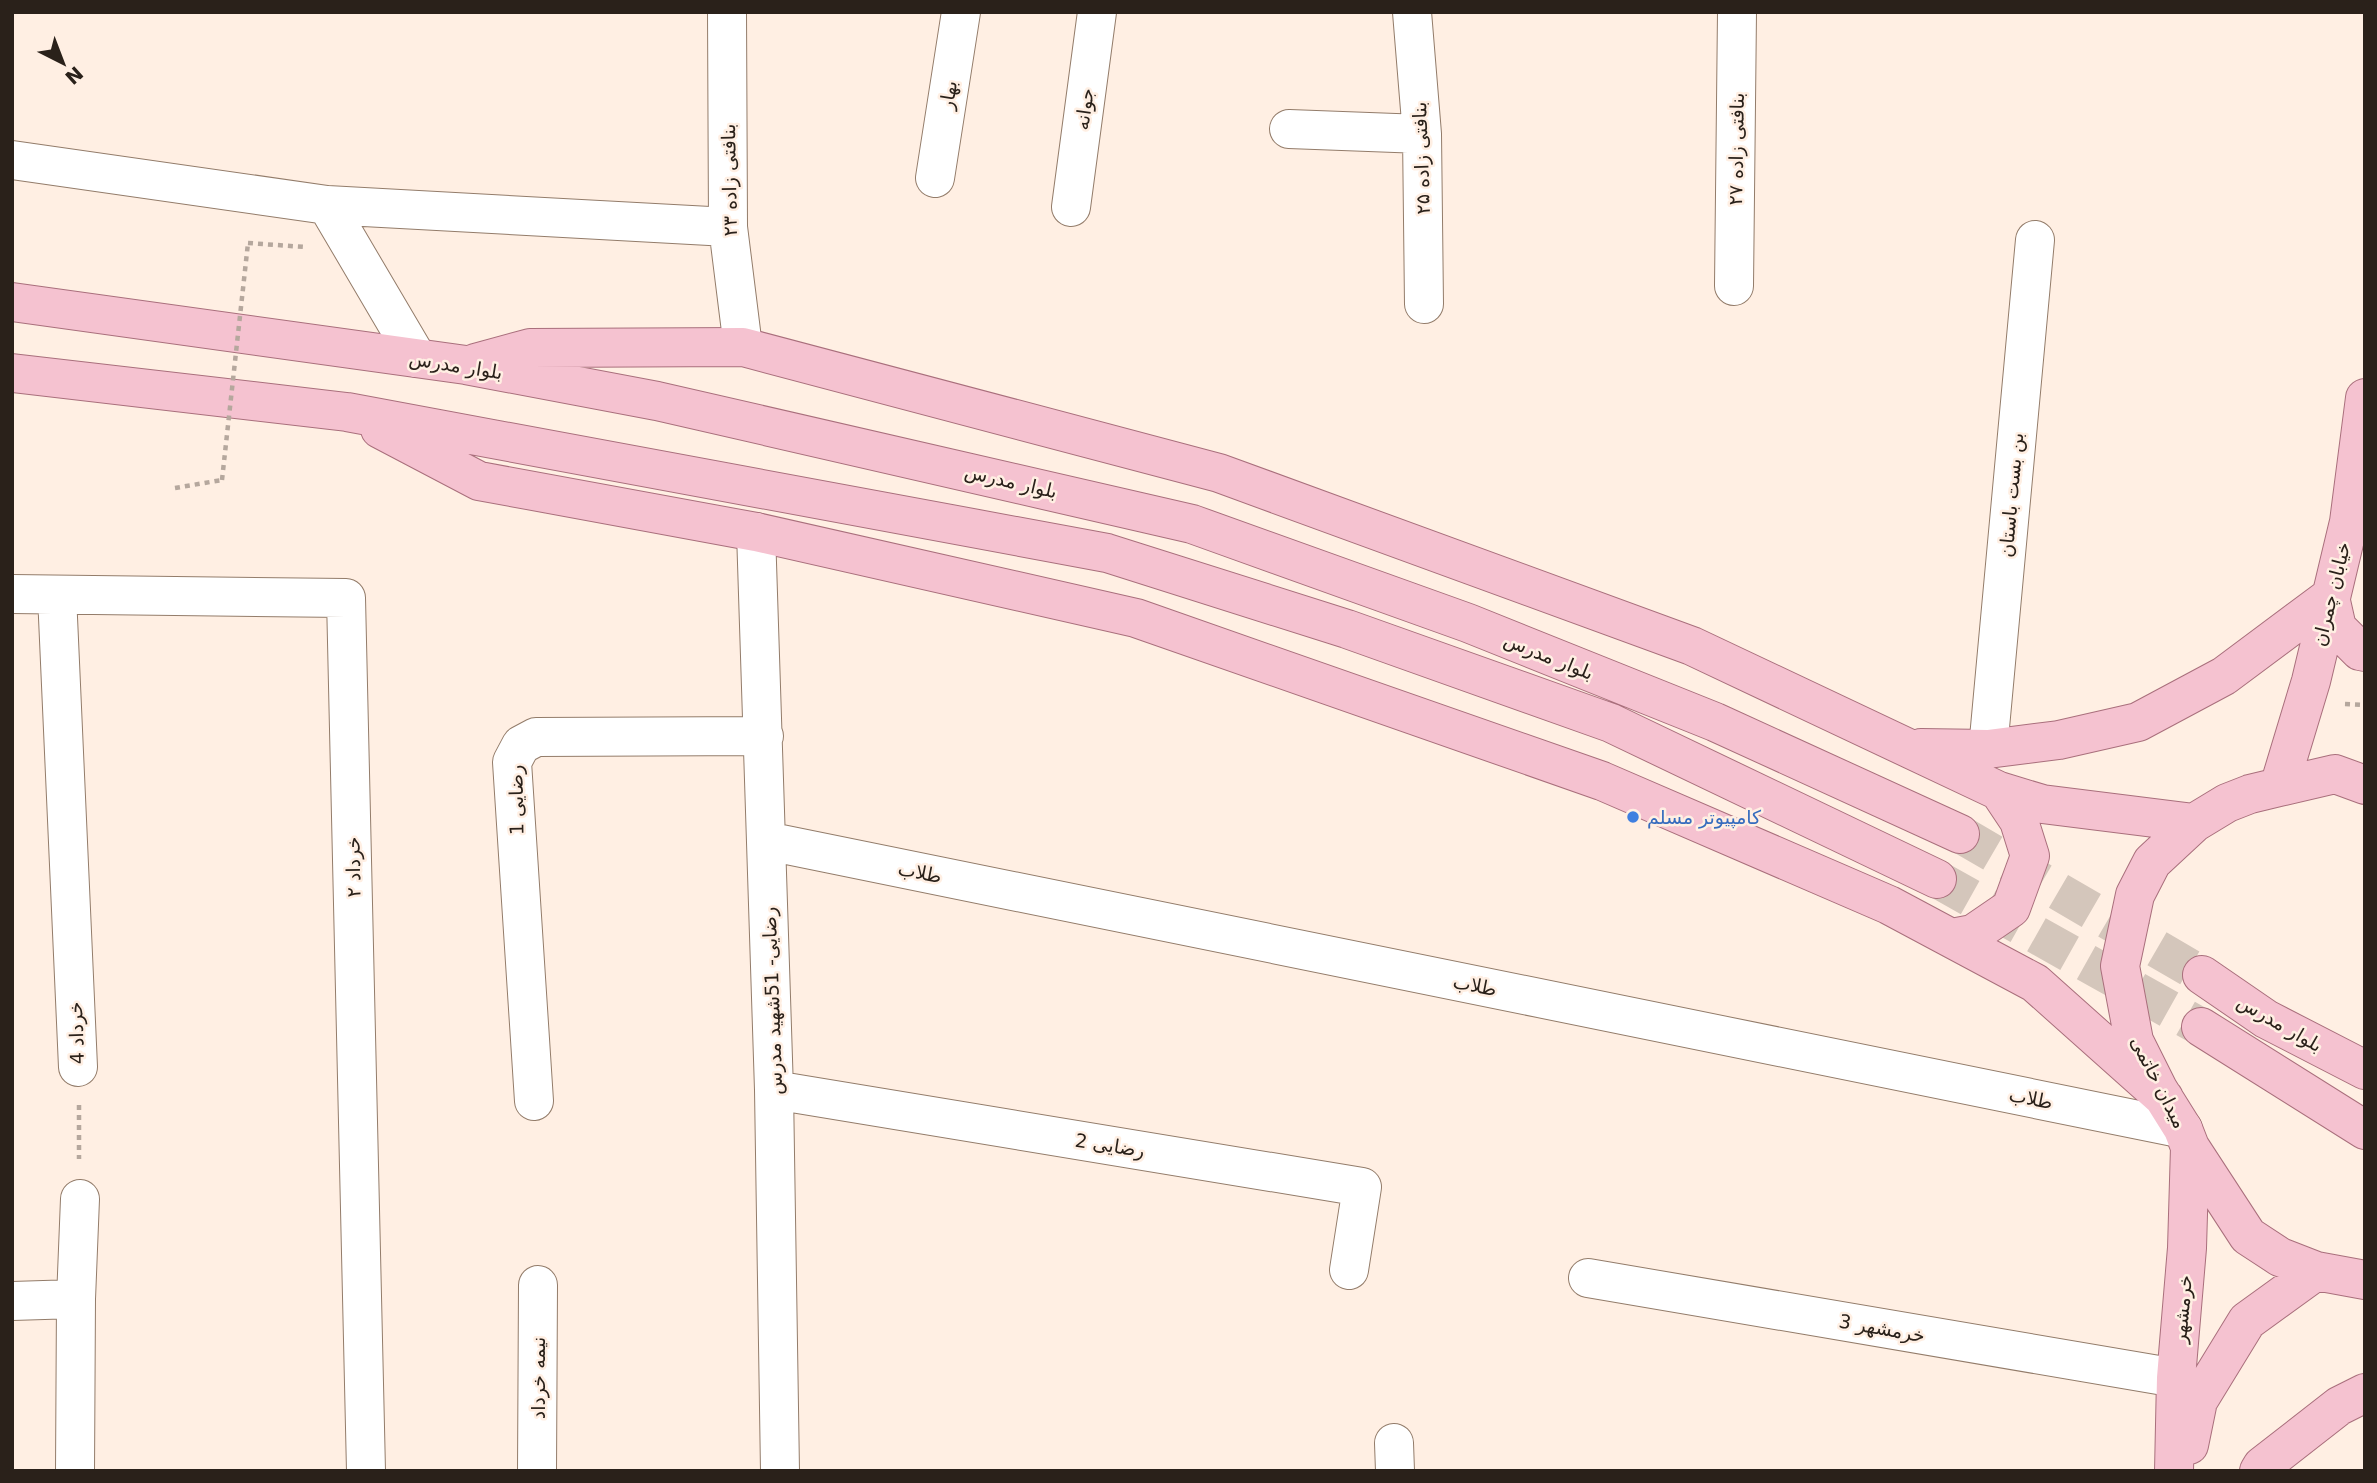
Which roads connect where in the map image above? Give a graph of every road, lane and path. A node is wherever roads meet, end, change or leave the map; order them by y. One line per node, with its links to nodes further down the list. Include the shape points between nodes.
1 (727, 12): 12 (street, بنافتی زاده ۲۳)
2 (961, 12): 9 (street, بهار)
3 (1097, 12): 11 (street, جوانه)
4 (1412, 12): 7 (street, بنافتی زاده ۲۵)
5 (1737, 12): 15 (street, بنافتی زاده ۲۷)
6 (1289, 129): 7 (street)
7 (1422, 134): 17 (street, بنافتی زاده ۲۵)
8 (12, 160): 10 (street)
9 (935, 178)
10 (327, 205): 12 (street); 19 (street)
11 (1071, 206)
12 (727, 227): 18 (street, بنافتی زاده ۲۳)
13 (2035, 240): 32 (street, بن بست باستان)
14 (309, 247): 24 (path, bridge, via 248,243 222,480)
15 (1734, 286)
16 (12, 302): 19 (main road, بلوار مدرس)
17 (1424, 304)
18 (743, 347): 20 (main road, via 530,348); 31 (main road, via 1219,472 1692,646)
19 (417, 358): 20 (main road, بلوار مدرس)
20 (466, 365): 37 (main road, بلوار مدرس, via 657,401 1192,524 1468,623 1689,712)
21 (12, 373): 23 (main road)
22 (2365, 398): 28 (main road, خیابان چمران, via 2349,522)
23 (348, 412): 25 (main road, via 479,481); 39 (main road, via 1107,553 1347,629 1611,723)
24 (175, 488)
25 (756, 532): 30 (street, رضایی- 51شهید مدرس); 40 (main road, via 1136,618 1602,781 1889,905)
26 (12, 594): 27 (street, خرداد ۲)
27 (57, 595): 43 (street, خرداد 4); 60 (street, خرداد ۲, via 346,597)
28 (2330, 597): 29 (main road, via 2337,628); 32 (main road, via 2224,677 2138,722 2059,740); 34 (main road, خیابان چمران, via 2311,681)
29 (2365, 652)
30 (764, 736): 38 (street, رضایی- 51شهید مدرس); 46 (street, رضایی 1, via 536,737 521,745 512,762)
31 (1905, 748): 32 (main road); 35 (main road)
32 (1988, 749)
33 (2365, 785): 34 (main road, میدان خاتمی, via 2335,774)
34 (2279, 786): 36 (main road, میدان خاتمی, via 2227,803)
35 (1999, 791): 36 (main road, via 2042,804); 40 (main road, via 2019,821 2030,856 2011,908 1973,933)
36 (2194, 823): 47 (main road, میدان خاتمی, via 2152,862 2135,895 2120,966 2134,1041)
37 (1960, 834)
38 (767, 841): 45 (street, رضایی- 51شهید مدرس); 47 (street, طلاب)
39 (1937, 879)
40 (1952, 939): 47 (main road, via 2035,983)
41 (2202, 975): 44 (main road, بلوار مدرس, via 2266,1019)
42 (2201, 1027): 48 (main road)
43 (78, 1067): 49 (path, خرداد 4)
44 (2363, 1069)
45 (774, 1090): 50 (street, رضایی 2, via 1362,1187); 62 (street, رضایی- 51شهید مدرس)
46 (534, 1101)
47 (2179, 1124): 51 (main road, میدان خاتمی, via 2248,1236 2280,1257); 57 (main road, خرمشهر, via 2187,1248)
48 (2365, 1130)
49 (80, 1199): 55 (street)
50 (1349, 1270)
51 (2316, 1271): 53 (main road, میدان خاتمی); 64 (main road, via 2247,1321 2198,1401)
52 (1588, 1278): 57 (street, خرمشهر 3)
53 (2365, 1280)
54 (538, 1285): 61 (street, نیمه خرداد)
55 (76, 1299): 56 (street); 59 (street)
56 (12, 1301)
57 (2176, 1378): 63 (main road, خرمشهر)
58 (2365, 1393): 65 (main road, via 2339,1406)
59 (75, 1471)
60 (366, 1471)
61 (537, 1471)
62 (780, 1471)
63 (2174, 1471)
64 (2184, 1471)
65 (2259, 1471)

